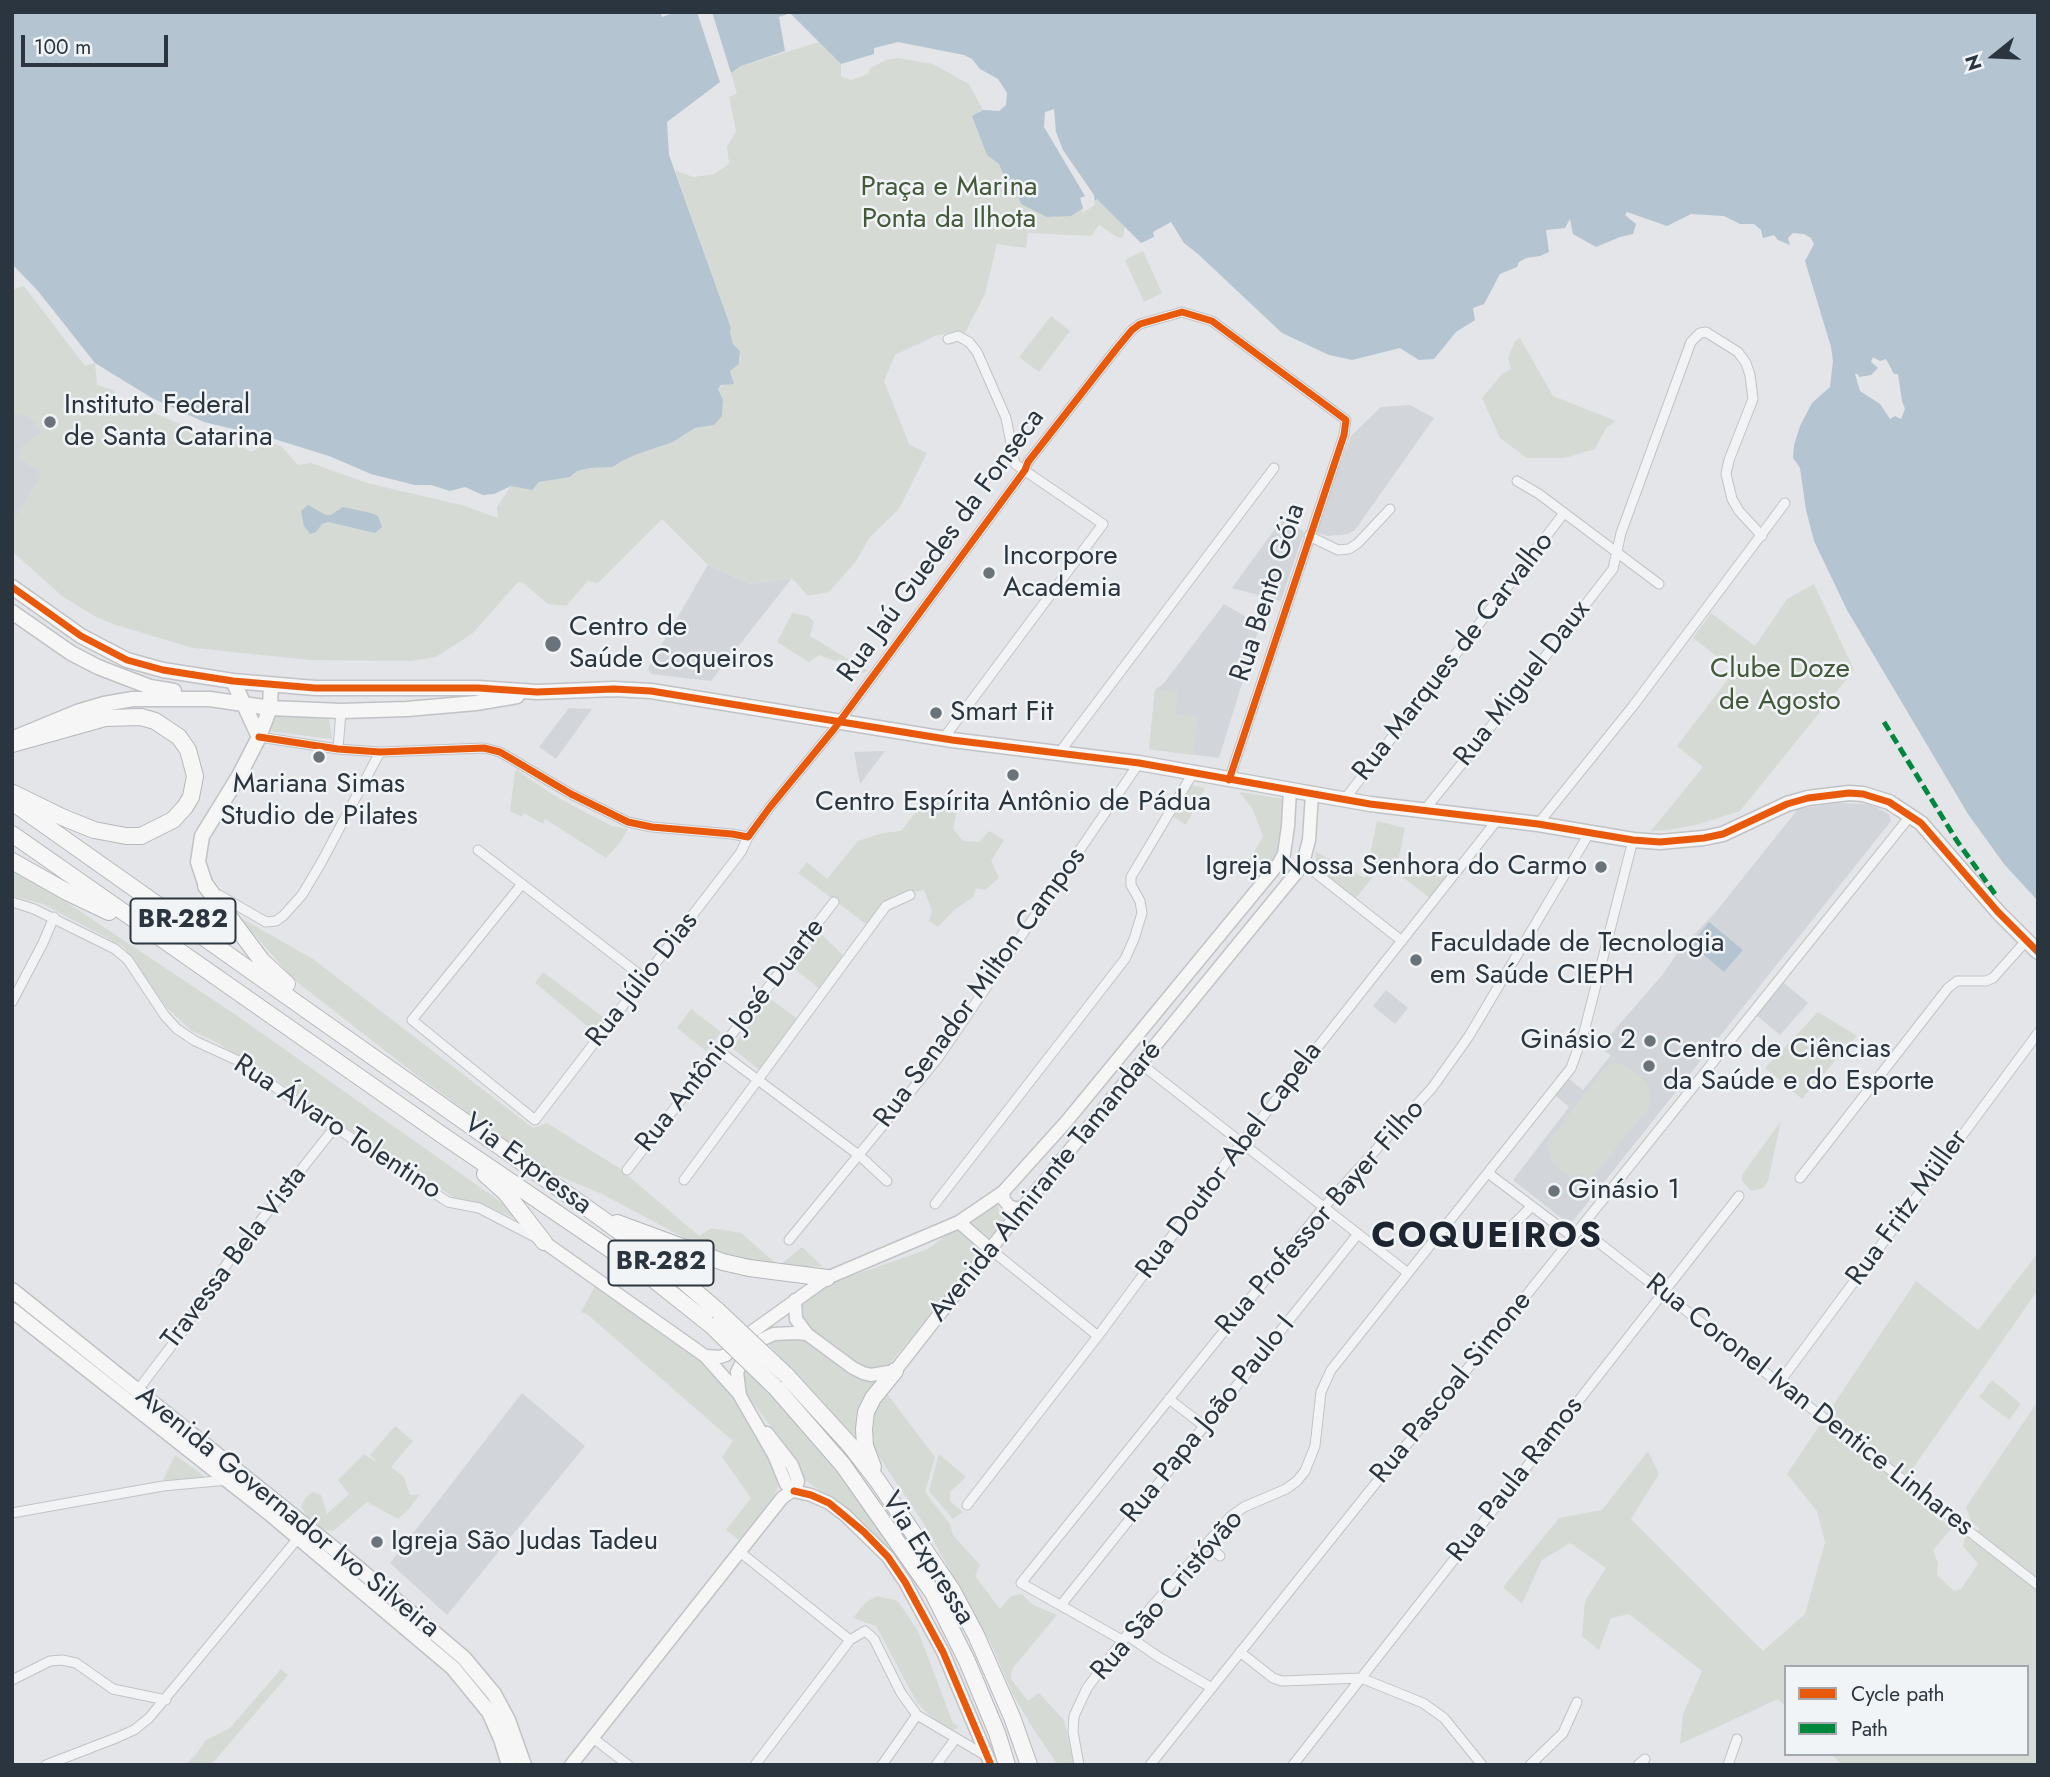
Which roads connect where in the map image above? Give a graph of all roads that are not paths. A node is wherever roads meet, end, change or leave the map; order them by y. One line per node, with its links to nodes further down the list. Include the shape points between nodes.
1 (948, 339): 4 (street, via 958,336 977,352 1010,429 1013,460)
2 (1346, 420): 4 (street, Rua Jaú Guedes da Fonseca, via 1212,321 1182,312 1132,330); 9 (street, Rua Bento Góia)
3 (1274, 468): 29 (street)
4 (1025, 470): 22 (street, Rua Jaú Guedes da Fonseca); 25 (street, via 1103,524)
5 (1517, 481): 8 (street)
6 (1785, 503): 10 (street)
7 (1390, 509): 9 (street, via 1349,550 1338,550)
8 (1564, 513): 11 (street); 36 (street, Rua Marques de Carvalho)
9 (1310, 536): 32 (street, Rua Bento Góia)
10 (1762, 536): 11 (street, Rua Miguel Daux, via 1736,505 1727,474 1752,399 1750,375 1738,352 1706,331 1691,342 1621,533); 41 (street)
11 (1618, 554): 12 (street); 38 (street, Rua Miguel Daux, via 1613,569)
12 (1659, 584)
13 (12, 587): 15 (main road, via 81,636 127,660)
14 (12, 612): 18 (main road, via 98,667 150,687)
15 (233, 681): 16 (main road); 19 (main road)
16 (271, 685): 17 (main road); 20 (main road)
17 (537, 692): 21 (main road, via 476,703); 22 (main road, via 651,691)
18 (210, 699): 19 (main road); 24 (main road, via 119,700)
19 (244, 705): 20 (main road); 23 (main road)
20 (270, 708): 21 (main road); 23 (main road)
21 (341, 711): 27 (street)
22 (839, 722): 25 (main road); 44 (street, Rua Jaú Guedes da Fonseca)
23 (259, 737): 27 (street); 51 (main road, via 202,836 198,862)
24 (12, 738)
25 (943, 738): 29 (main road)
26 (12, 744): 34 (highway, via 104,718 141,717 179,737 195,776 191,796 179,814 141,836 87,827)
27 (338, 749): 28 (street)
28 (380, 752): 44 (street, via 484,748 500,752 628,822); 51 (street, via 302,895 283,916 266,922)
29 (1059, 753): 30 (main road)
30 (1139, 763): 31 (main road); 70 (street, Rua Senador Milton Campos, via 938,1058)
31 (1193, 773): 32 (main road); 78 (street, via 1130,877 1142,914 1125,959)
32 (1229, 780): 33 (main road)
33 (1290, 790): 35 (main road); 47 (main road)
34 (12, 793)
35 (1312, 794): 36 (main road); 49 (main road, Avenida Almirante Tamandaré)
36 (1344, 800): 38 (main road)
37 (12, 802): 63 (highway, Via Expressa / BR-282)
38 (1423, 812): 40 (main road)
39 (1911, 815): 45 (main road, via 1874,796 1836,794 1787,804 1723,834 1660,842); 58 (main road); 84 (street, Rua Pascoal Simone)
40 (1498, 820): 41 (main road); 57 (street, Rua Doutor Abel Capela)
41 (1538, 824): 42 (main road)
42 (1590, 832): 45 (main road); 81 (street, Rua Professor Bayer Filho, via 1452,1061)
43 (12, 834): 56 (highway, Via Expressa / BR-282)
44 (748, 837): 60 (street, Rua Júlio Dias)
45 (1633, 840): 72 (street, Rua São Cristóvão, via 1577,1055)
46 (478, 850): 50 (street)
47 (1284, 854): 49 (main road); 76 (main road, Avenida Almirante Tamandaré, via 1066,1122)
48 (12, 861): 56 (highway)
49 (1303, 863): 57 (street); 65 (main road, Avenida Almirante Tamandaré)
50 (522, 884): 60 (street); 60 (street, Rua Júlio Dias, via 412,1020 535,1120)
51 (206, 886): 63 (highway, via 261,961)
52 (910, 895): 66 (street, via 886,906)
53 (12, 902): 55 (street, Rua Álvaro Tolentino)
54 (834, 902): 64 (street, Rua Antônio José Duarte)
55 (54, 918): 61 (street); 67 (street, Rua Álvaro Tolentino, via 128,960 177,1029 242,1062)
56 (146, 929): 68 (highway, Via Expressa / BR-282)
57 (1402, 941): 69 (street, Rua Doutor Abel Capela)
58 (2026, 941): 59 (main road); 73 (street, via 1993,978 1965,979 1948,988)
59 (2038, 952)
60 (644, 978)
61 (12, 1002)
62 (2038, 1033): 103 (street, Rua Fritz Müller)
63 (353, 1041): 82 (highway, Via Expressa / BR-282)
64 (719, 1051): 66 (street); 71 (street, Rua Antônio José Duarte)
65 (1141, 1064): 69 (street); 79 (main road, Avenida Almirante Tamandaré)
66 (758, 1080): 70 (street); 74 (street)
67 (335, 1127): 89 (street, Rua Álvaro Tolentino, via 448,1202 493,1213); 104 (street, Travessa Bela Vista, via 230,1258 182,1332)
68 (445, 1137): 89 (highway, via 506,1193); 97 (highway, Via Expressa / BR-282)
69 (1242, 1143): 81 (street); 99 (street, Rua Doutor Abel Capela)
70 (860, 1156): 75 (street); 88 (street, Rua Senador Milton Campos)
71 (627, 1170)
72 (1488, 1173): 80 (street); 91 (street, Rua São Cristóvão)
73 (1800, 1178)
74 (684, 1180)
75 (887, 1181)
76 (1003, 1192): 79 (main road, via 1009,1206); 83 (main road, Avenida Almirante Tamandaré)
77 (1739, 1196): 94 (street, Rua Paula Ramos)
78 (935, 1204)
79 (1024, 1206): 90 (main road, Avenida Almirante Tamandaré)
80 (1532, 1206): 85 (street); 87 (street)
81 (1324, 1207): 86 (street); 106 (street, Rua Professor Bayer Filho)
82 (601, 1218): 92 (highway, via 723,1262); 97 (highway, Via Expressa / BR-282, via 667,1267)
83 (959, 1222): 90 (main road); 92 (main road, Avenida Almirante Tamandaré)
84 (1580, 1228): 87 (street, Rua Pascoal Simone); 94 (street, Rua Coronel Ivan Dentice Linhares)
85 (1509, 1229)
86 (1358, 1234): 91 (street); 107 (street, Rua Papa João Paulo I)
87 (1573, 1237): 122 (street, Rua Pascoal Simone)
88 (789, 1240)
89 (544, 1242): 100 (main road, Rua Álvaro Tolentino)
90 (990, 1249): 99 (street); 101 (main road, Avenida Almirante Tamandaré)
91 (1408, 1273): 114 (street, Rua São Cristóvão, via 1325,1380 1315,1446 1305,1471 1286,1489 1230,1517)
92 (827, 1278): 95 (main road, Avenida Almirante Tamandaré)
93 (12, 1290): 104 (main road, Avenida Governador Ivo Silveira)
94 (1663, 1292): 103 (street, Rua Coronel Ivan Dentice Linhares); 123 (street, Rua Paula Ramos)
95 (795, 1300): 98 (main road, via 796,1319); 100 (main road, Avenida Almirante Tamandaré, via 726,1355)
96 (12, 1310): 108 (main road, Avenida Governador Ivo Silveira)
97 (715, 1319): 102 (highway, Via Expressa / BR-282, bridge)
98 (807, 1334): 101 (main road, via 863,1373); 105 (main road, via 783,1333 763,1339 740,1365)
99 (1098, 1336): 111 (street, Rua Doutor Abel Capela)
100 (705, 1356): 105 (main road, Rua Álvaro Tolentino)
101 (895, 1371): 109 (highway, via 866,1412 865,1446)
102 (780, 1381): 109 (highway, Via Expressa / BR-282, via 835,1428); 141 (highway, Via Expressa / BR-282, via 933,1594 967,1661)
103 (1779, 1383): 117 (street, Rua Coronel Ivan Dentice Linhares)
104 (136, 1391): 119 (main road, Avenida Governador Ivo Silveira)
105 (740, 1396): 110 (main road, via 792,1465 798,1481)
106 (1169, 1399): 107 (street); 118 (street, Rua Professor Bayer Filho, via 1021,1583)
107 (1204, 1426): 118 (street, Rua Papa João Paulo I)
108 (228, 1480): 112 (street, via 130,1491); 113 (main road, Avenida Governador Ivo Silveira)
109 (877, 1480): 142 (highway, Via Expressa / BR-282, via 952,1590 1007,1705)
110 (788, 1490): 115 (main road); 132 (main road, via 829,1503 888,1557 943,1652)
111 (967, 1505)
112 (12, 1513)
113 (299, 1537): 119 (main road, Avenida Governador Ivo Silveira); 126 (street)
114 (1207, 1544): 116 (street); 120 (street, Rua São Cristóvão)
115 (740, 1552): 121 (street); 129 (main road)
116 (1220, 1556)
117 (2038, 1585)
118 (1061, 1605): 120 (street)
119 (427, 1636): 134 (main road, Avenida Governador Ivo Silveira, via 489,1712); 135 (main road, Avenida Governador Ivo Silveira, via 464,1658 494,1694)
120 (1125, 1638): 125 (street); 143 (street, Rua São Cristóvão, via 1087,1688 1074,1716)
121 (850, 1640): 128 (street, via 860,1632 871,1634); 138 (street)
122 (1241, 1652): 123 (street, via 1282,1681); 125 (street, Rua Pascoal Simone)
123 (1361, 1678): 145 (street, Rua Paula Ramos); 146 (street, via 1433,1709)
124 (12, 1681): 126 (street, via 50,1661 62,1660 76,1663 113,1689)
125 (1212, 1688): 144 (street, Rua Pascoal Simone)
126 (166, 1700): 133 (street, via 129,1732)
127 (1577, 1702): 147 (street, via 1563,1733)
128 (917, 1715): 130 (street); 139 (street)
129 (593, 1738): 136 (main road); 137 (street)
130 (956, 1738): 132 (street); 140 (street)
131 (1737, 1739): 148 (street)
132 (989, 1761)
133 (46, 1765)
134 (509, 1765)
135 (524, 1765)
136 (571, 1765)
137 (628, 1765)
138 (755, 1765)
139 (882, 1765)
140 (936, 1765)
141 (1007, 1765)
142 (1028, 1765)
143 (1079, 1765)
144 (1150, 1765)
145 (1293, 1765)
146 (1482, 1765)
147 (1530, 1765)
148 (1728, 1765)

